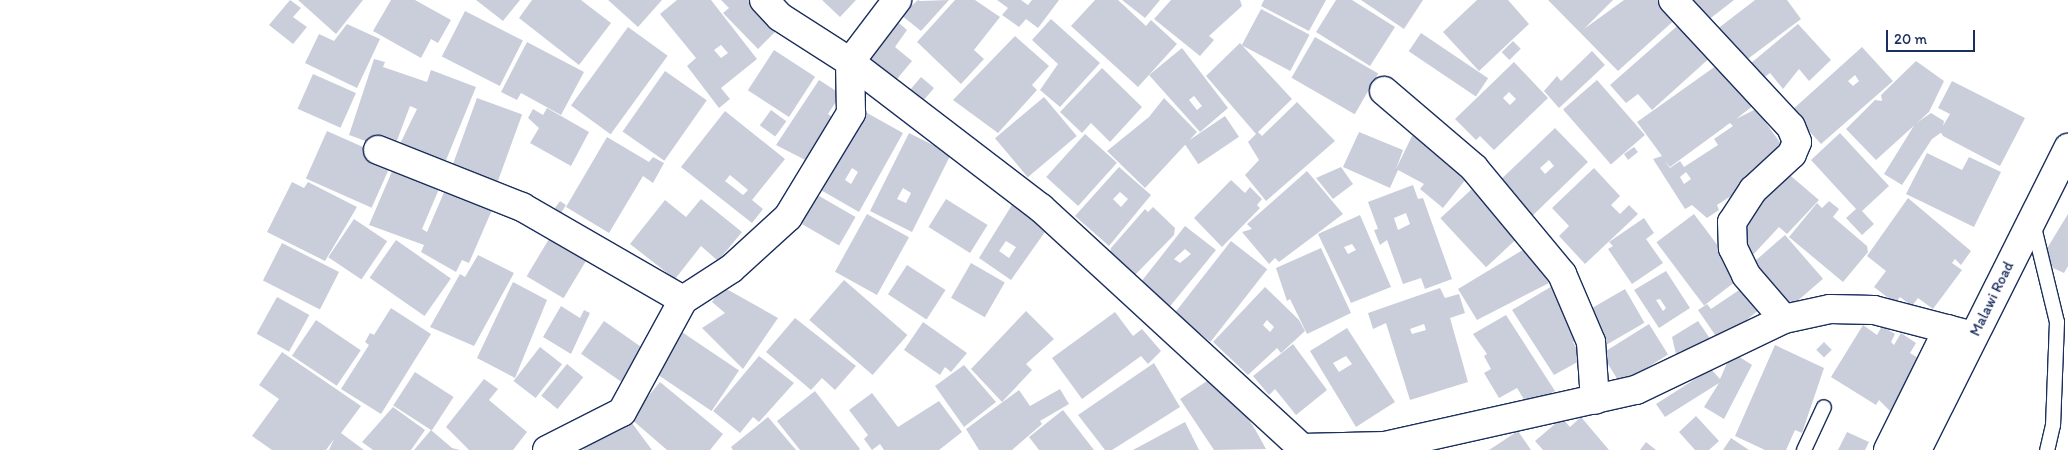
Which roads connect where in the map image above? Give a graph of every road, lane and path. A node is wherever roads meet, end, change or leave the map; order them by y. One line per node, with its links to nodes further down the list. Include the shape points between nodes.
1 (764, 0): 4 (street, via 780,17)
2 (897, 0): 4 (street)
3 (1673, 0): 10 (street, via 1791,127 1797,142 1792,154 1753,190 1732,222 1732,248 1746,275)
4 (850, 62): 9 (street, via 851,113 788,217 731,269); 15 (street, via 1041,208)
5 (1384, 91): 13 (street, via 1474,168 1562,274 1583,313 1591,342)
6 (2068, 148): 8 (street, Malawi Road)
7 (378, 150): 9 (street, via 522,207)
8 (2032, 218): 12 (street, Malawi Road); 20 (lane, via 2057,322 2053,425)
9 (683, 300): 16 (street, via 622,412)
10 (1784, 320): 11 (street, via 1830,309 1874,310); 13 (street, via 1636,390)
11 (1948, 329): 12 (street); 18 (street)
12 (1974, 336): 19 (street, Malawi Road)
13 (1595, 400): 15 (street, via 1384,446)
14 (1824, 407): 17 (lane)
15 (1300, 449)
16 (546, 450)
17 (1804, 450)
18 (1888, 450)
19 (1916, 450)
20 (2047, 450)

